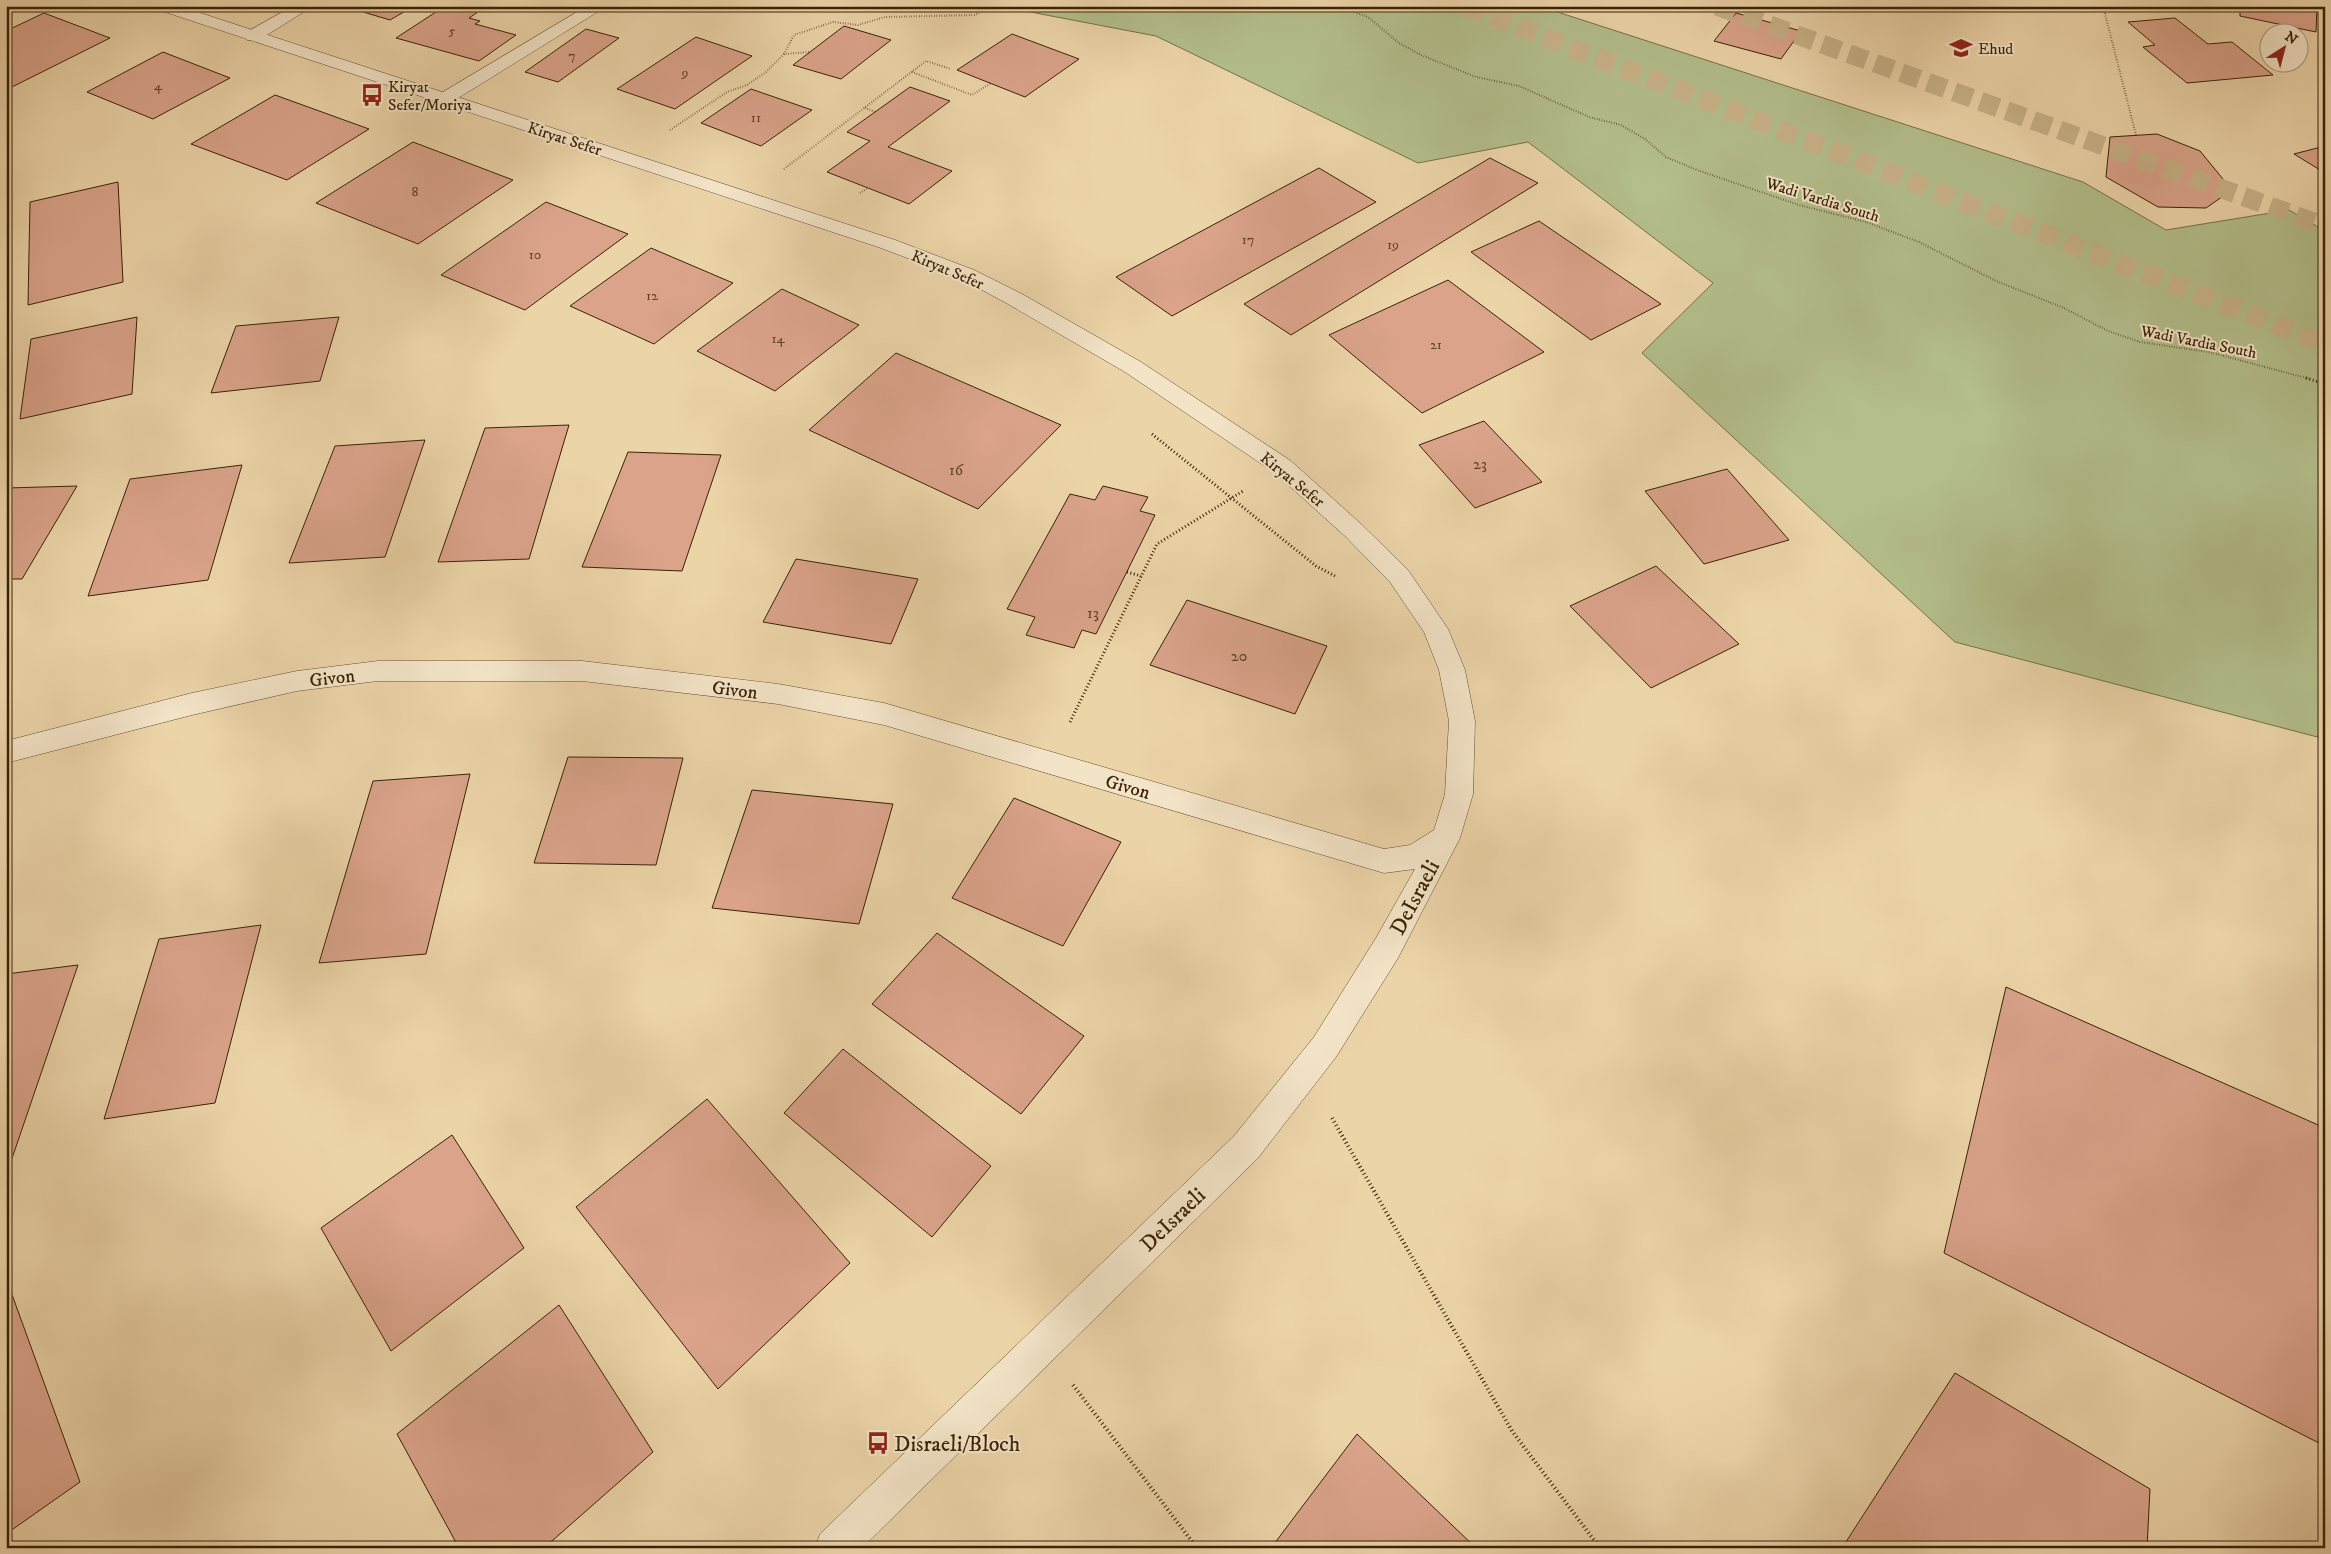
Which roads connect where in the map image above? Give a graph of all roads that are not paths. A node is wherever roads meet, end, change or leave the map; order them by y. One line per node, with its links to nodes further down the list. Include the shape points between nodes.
1 (162, 6): 4 (street, Kiryat Sefer)
2 (306, 6): 4 (street)
3 (599, 6): 5 (street)
4 (253, 36): 5 (street, Kiryat Sefer)
5 (444, 99): 7 (street, Kiryat Sefer, via 888,244 967,274 1133,367 1283,467 1399,576 1435,629 1452,670 1462,721 1459,794)
6 (6, 752): 7 (street, Givon, via 192,704 297,681 378,671 582,671 778,694 884,714 1384,861 1411,860)
7 (1446, 838): 8 (street, DeIsraeli, via 1387,948 1325,1048 1246,1147)
8 (834, 1548)

